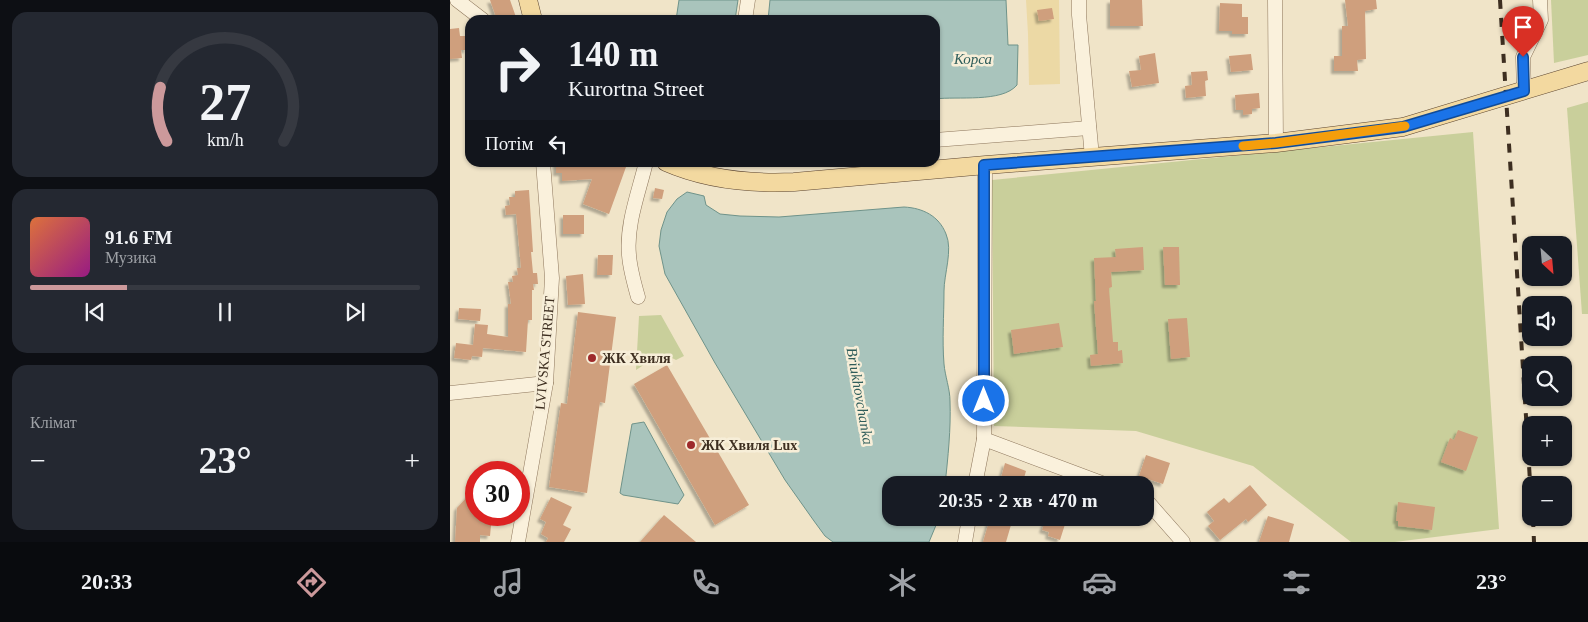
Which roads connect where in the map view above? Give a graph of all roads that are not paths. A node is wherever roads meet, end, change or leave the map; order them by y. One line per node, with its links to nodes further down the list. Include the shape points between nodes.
1 (458, 0): 7 (street)
2 (528, 0): 8 (main road)
3 (748, 0): 9 (street)
4 (1079, 0): 12 (street)
5 (1275, 0): 14 (street)
6 (1540, 0): 11 (street, via 1541,20 1523,57)
7 (477, 15)
8 (532, 15)
9 (746, 15)
10 (1588, 71): 11 (main road)
11 (1524, 91): 14 (main road, via 1403,127)
12 (1089, 128): 13 (street); 15 (street)
13 (940, 140)
14 (1276, 143): 15 (main road)
15 (1092, 157): 16 (main road)
16 (984, 165): 19 (main road, via 766,183 721,179); 23 (street)
17 (543, 167): 21 (street, LVIVSKA STREET, via 552,278)
18 (645, 167): 20 (street, via 630,230 629,254)
19 (695, 167)
20 (638, 297)
21 (546, 383): 22 (street); 28 (street, LVIVSKA STREET)
22 (450, 393)
23 (984, 439): 24 (street); 25 (street)
24 (977, 476)
25 (1083, 476)
26 (1154, 509): 30 (street)
27 (968, 526): 29 (street)
28 (518, 542)
29 (965, 542)
30 (1183, 542)

